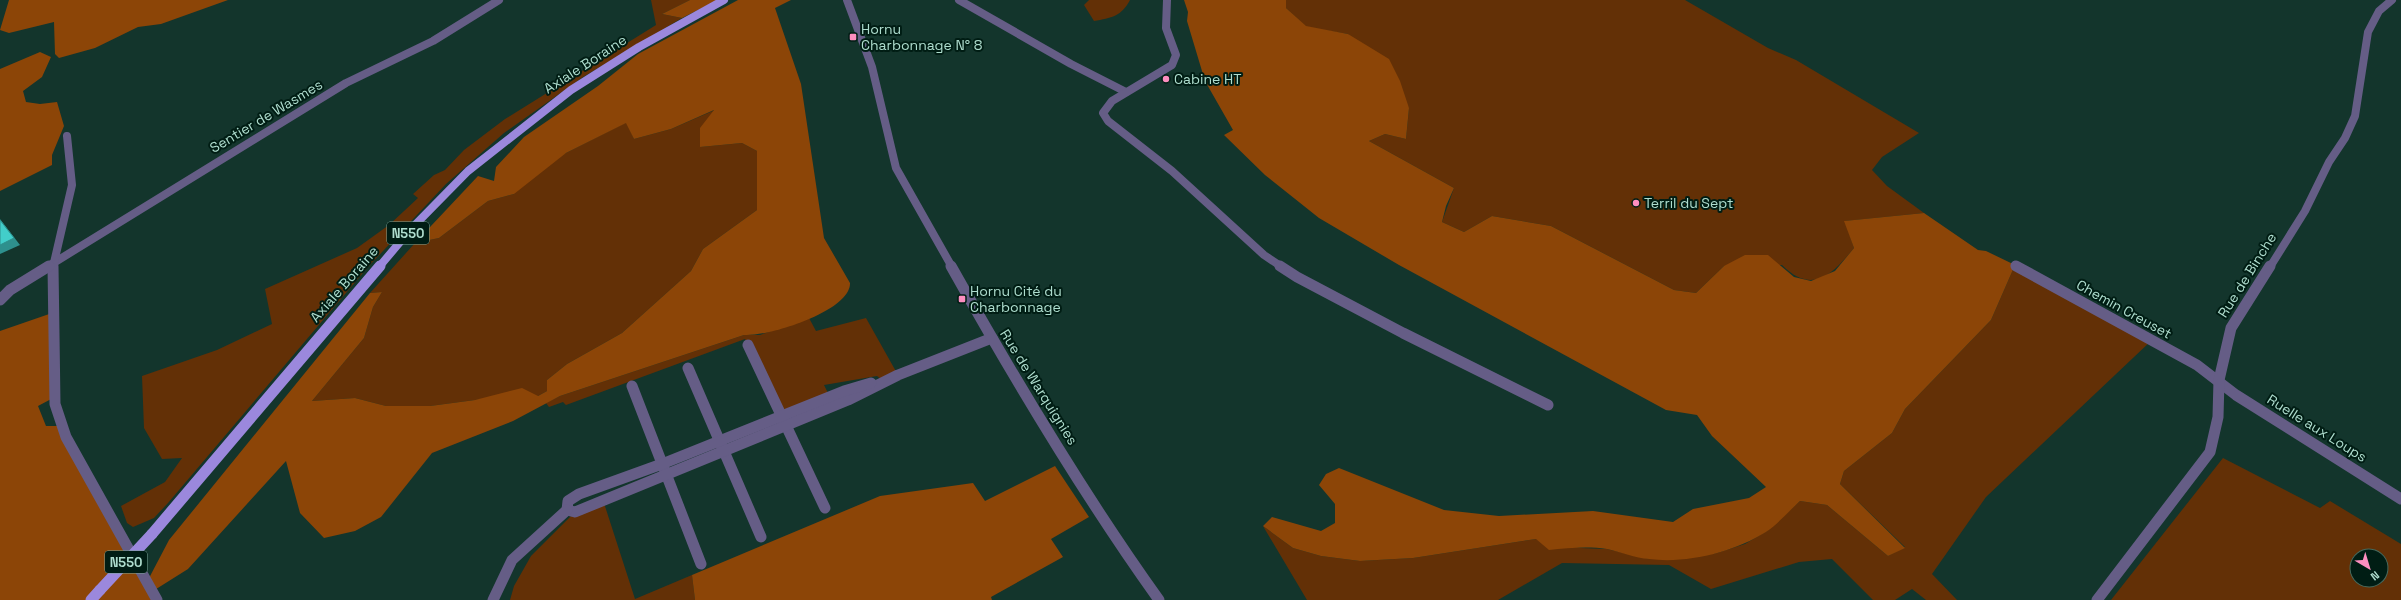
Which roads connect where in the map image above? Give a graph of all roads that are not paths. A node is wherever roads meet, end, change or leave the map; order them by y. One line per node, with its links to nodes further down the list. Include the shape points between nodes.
1 (498, 0): 9 (street, Sentier de Wasmes, via 433,41 310,104)
2 (724, 0): 28 (main road, Axiale Boraine / N550, bridge, via 638,47 571,90 468,171 411,229 152,534)
3 (847, 0): 12 (street, Rue de Warquignies, via 872,67 896,168)
4 (959, 0): 7 (street, via 1071,64)
5 (1167, 0): 7 (street, via 1166,28 1176,55 1172,64)
6 (2392, 0): 15 (street, Rue de Binche, via 2379,11 2368,32 2355,116 2348,132 2305,211 2231,328)
7 (1126, 92): 17 (street, via 1105,108 1103,113 1108,121 1172,171 1264,255 1297,277 1403,333)
8 (67, 136): 9 (street, via 72,162 72,185)
9 (53, 264): 11 (street, Sentier de Wasmes, via 10,290); 29 (street, via 54,397 58,414 66,437)
10 (2015, 265): 15 (street, Chemin Creuset, via 2197,365)
11 (0, 300)
12 (992, 338): 18 (street, via 898,375 848,400); 31 (street, Rue de Warquignies, via 1124,550)
13 (748, 345): 18 (street)
14 (688, 368): 19 (street)
15 (2219, 380): 22 (street, Ruelle aux Loups, via 2236,395); 32 (street, Rue de Binche, via 2218,417 2210,452)
16 (632, 386): 20 (street)
17 (1548, 405)
18 (784, 421): 19 (street); 24 (street)
19 (721, 446): 20 (street); 26 (street)
20 (664, 469): 21 (street); 23 (street); 27 (street)
21 (582, 493): 23 (street, via 597,494); 25 (street, via 568,501)
22 (2401, 499)
23 (594, 504): 25 (street, via 575,512)
24 (825, 508)
25 (567, 510): 30 (street, via 512,560)
26 (761, 537)
27 (701, 564)
28 (91, 600)
29 (157, 600)
30 (493, 600)
31 (1159, 600)
32 (2097, 600)

